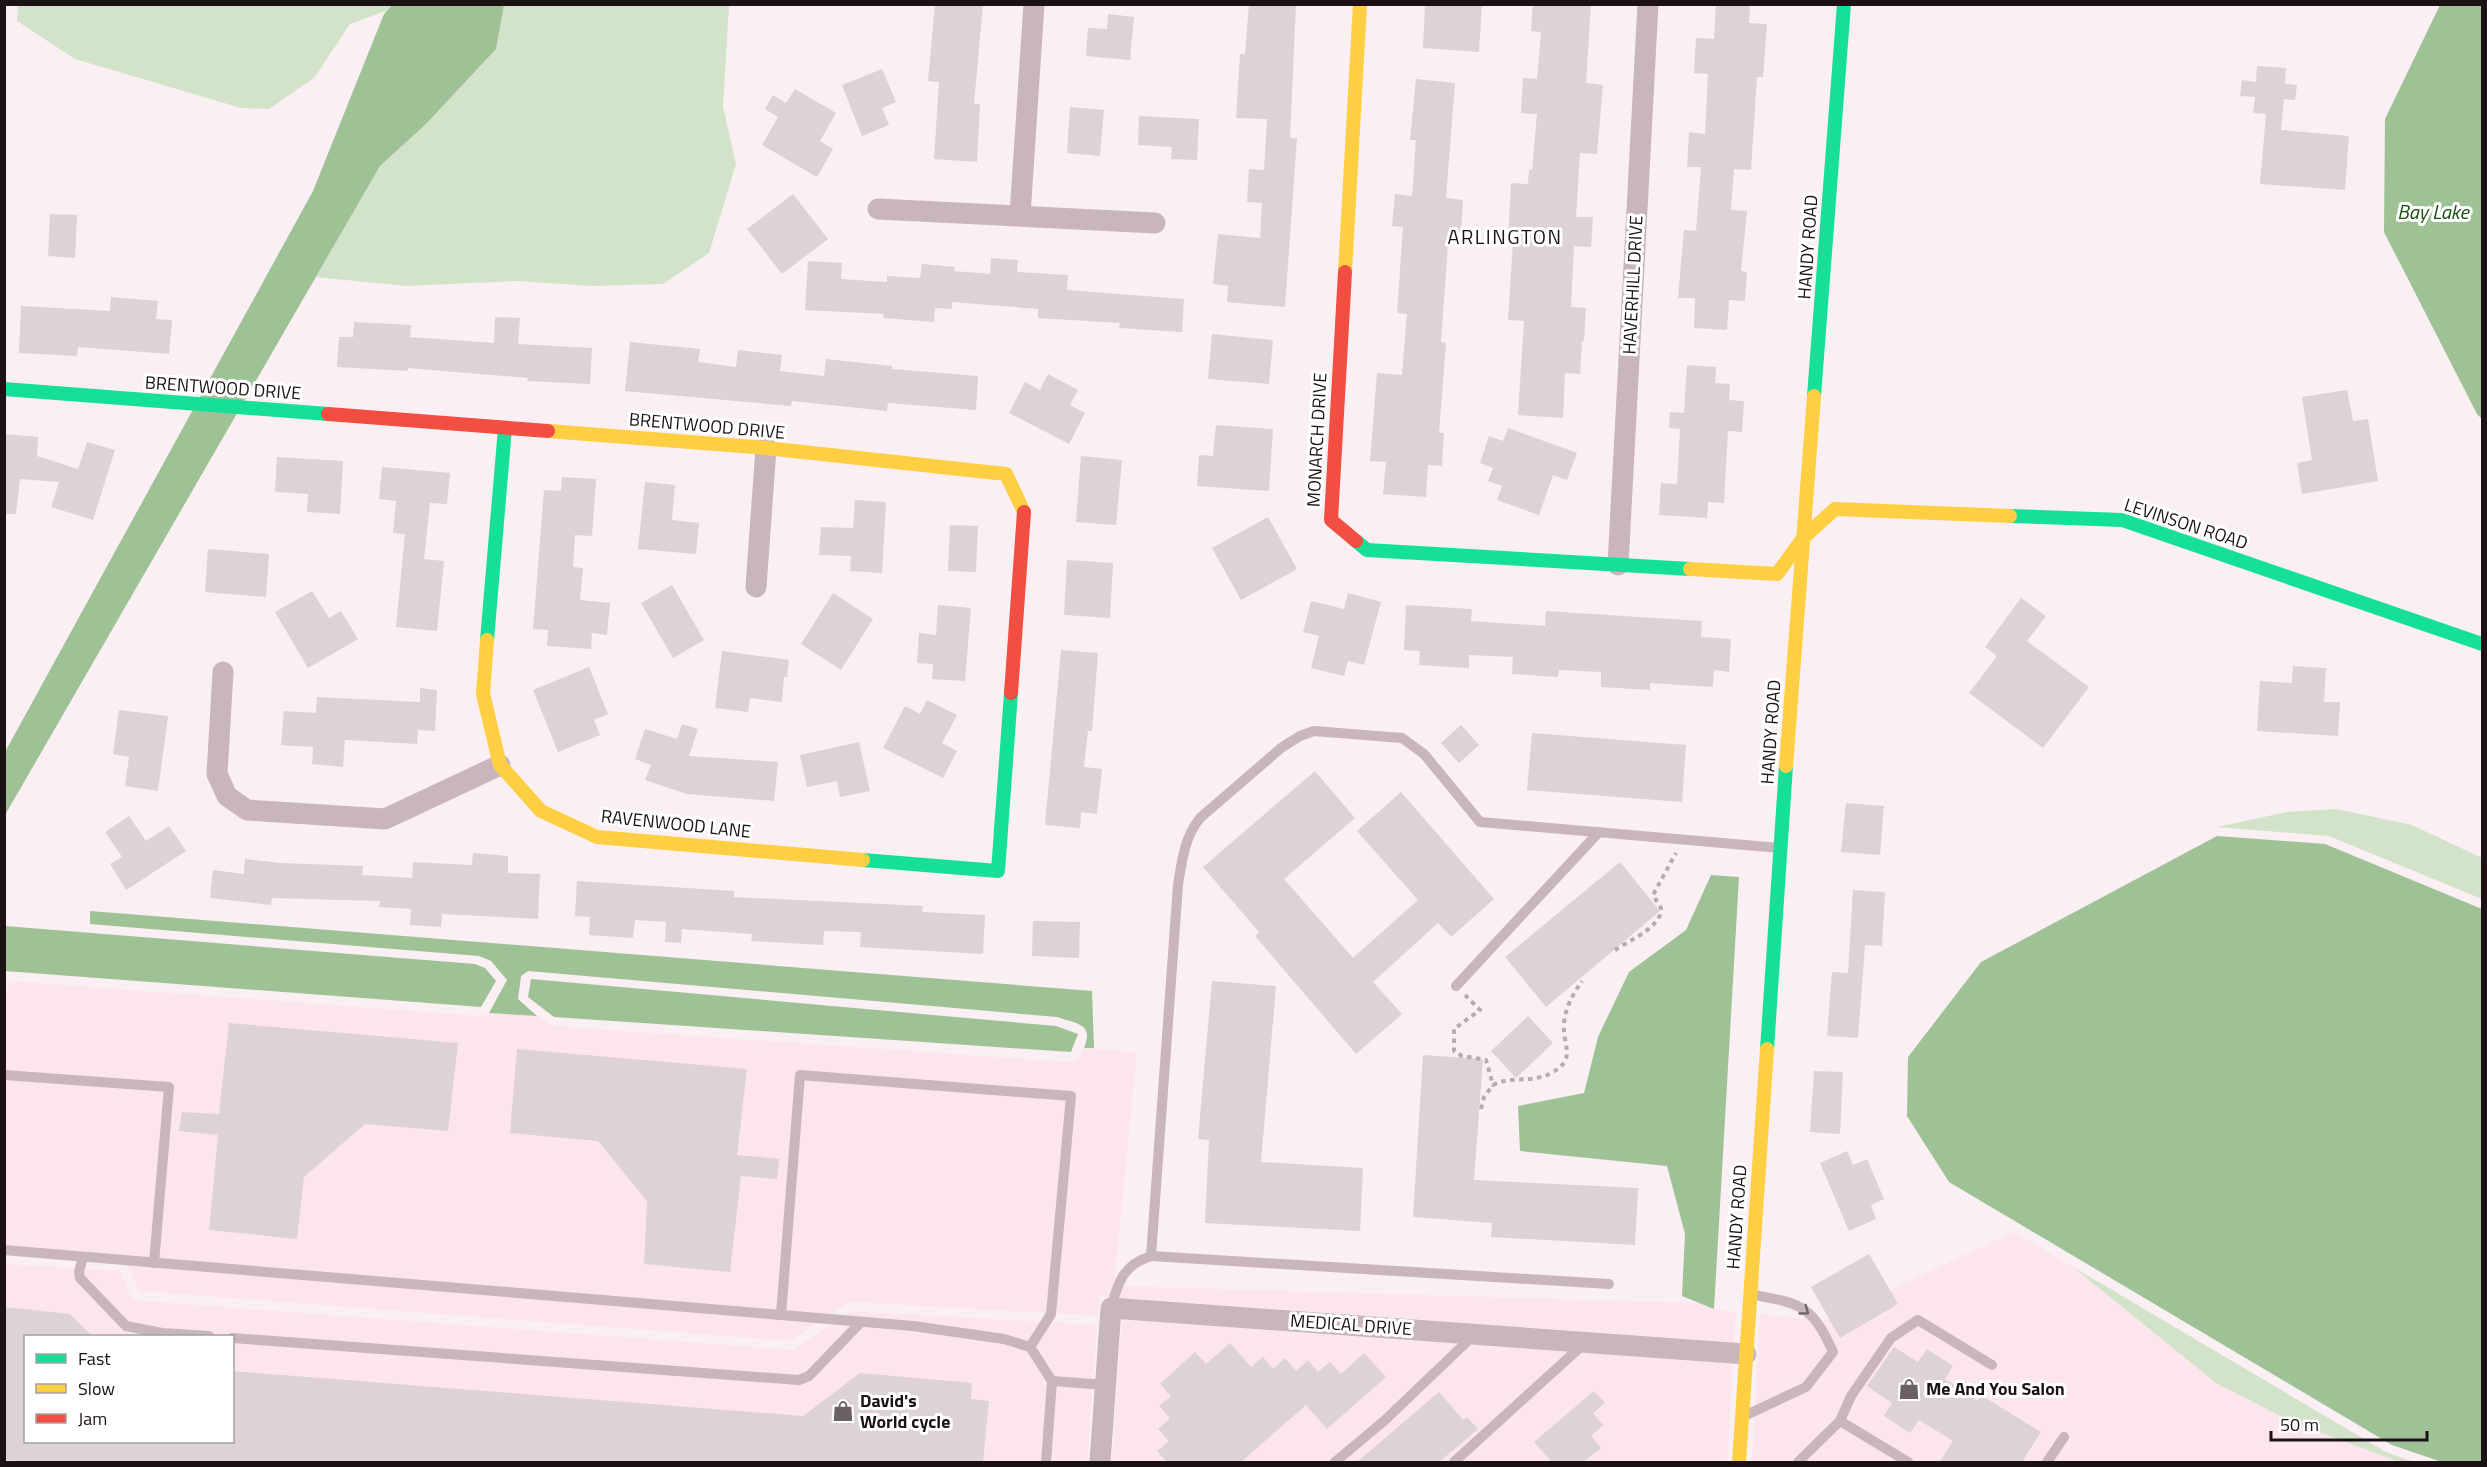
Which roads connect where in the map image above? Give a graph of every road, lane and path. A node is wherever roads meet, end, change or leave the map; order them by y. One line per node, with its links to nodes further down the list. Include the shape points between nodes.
1 (1034, 4): 6 (street)
2 (1360, 4): 12 (street, MONARCH DRIVE, via 1331,520 1367,550)
3 (1648, 4): 12 (street, HAVERHILL DRIVE)
4 (1844, 4): 11 (street, HANDY ROAD)
5 (878, 209): 6 (street)
6 (1020, 215): 7 (street)
7 (1155, 223)
8 (4, 389): 9 (street, BRENTWOOD DRIVE)
9 (505, 428): 10 (street, BRENTWOOD DRIVE); 16 (street, RAVENWOOD LANE, via 483,694)
10 (766, 448): 13 (street); 20 (street, BRENTWOOD DRIVE, via 1006,474 1025,515)
11 (1804, 537): 12 (street, MONARCH DRIVE, via 1777,574); 14 (street, LEVINSON ROAD, via 1835,509 2122,520); 19 (street, HANDY ROAD)
12 (1618, 565)
13 (756, 587)
14 (2482, 644)
15 (223, 672): 16 (street, via 217,774 227,796 247,810 385,819)
16 (500, 765): 20 (street, RAVENWOOD LANE, via 541,811 597,837)
17 (1599, 832): 18 (lane); 23 (lane); 28 (lane, via 1480,822 1424,754 1402,738 1314,731 1281,748 1200,818 1183,850 1178,885)
18 (1684, 839): 19 (lane); 21 (path, via 1653,895 1661,908 1660,917)
19 (1780, 848): 32 (street, HANDY ROAD)
20 (998, 871)
21 (1615, 950)
22 (1582, 981): 25 (path, via 1572,995 1565,1017 1567,1058 1560,1067 1535,1080 1507,1080)
23 (1456, 986): 25 (path, via 1480,1010 1454,1029 1454,1051 1486,1060)
24 (4, 1075): 30 (lane, via 170,1087)
25 (1493, 1085): 26 (path)
26 (1481, 1109)
27 (4, 1250): 29 (lane)
28 (1151, 1256): 31 (lane); 33 (lane, via 1128,1268)
29 (83, 1257): 30 (lane); 37 (lane, via 80,1278 126,1326)
30 (154, 1263): 34 (lane)
31 (1609, 1284)
32 (1750, 1294): 41 (street, HANDY ROAD); 45 (lane, one-way to 45, via 1803,1307 1821,1326 1833,1352 1806,1387)
33 (1111, 1308): 36 (street, MEDICAL DRIVE); 44 (street)
34 (781, 1315): 35 (lane); 40 (lane, via 801,1076 1071,1096 1051,1314)
35 (861, 1322): 38 (lane, via 809,1376 799,1380); 40 (lane, via 1004,1339)
36 (1474, 1334): 39 (street, MEDICAL DRIVE); 50 (lane, via 1384,1421)
37 (193, 1335)
38 (234, 1338)
39 (1587, 1342): 41 (street, MEDICAL DRIVE); 51 (lane)
40 (1030, 1347): 43 (lane)
41 (1746, 1354): 45 (street, HANDY ROAD)
42 (1992, 1365): 46 (lane, via 1918,1320 1891,1338 1851,1396)
43 (1052, 1381): 44 (lane); 48 (lane)
44 (1106, 1385): 49 (street)
45 (1742, 1418): 52 (street, HANDY ROAD)
46 (1840, 1421): 53 (lane); 54 (lane)
47 (2064, 1437): 55 (lane)
48 (1046, 1462)
49 (1100, 1462)
50 (1335, 1462)
51 (1454, 1462)
52 (1739, 1462)
53 (1798, 1462)
54 (1908, 1462)
55 (2047, 1462)

